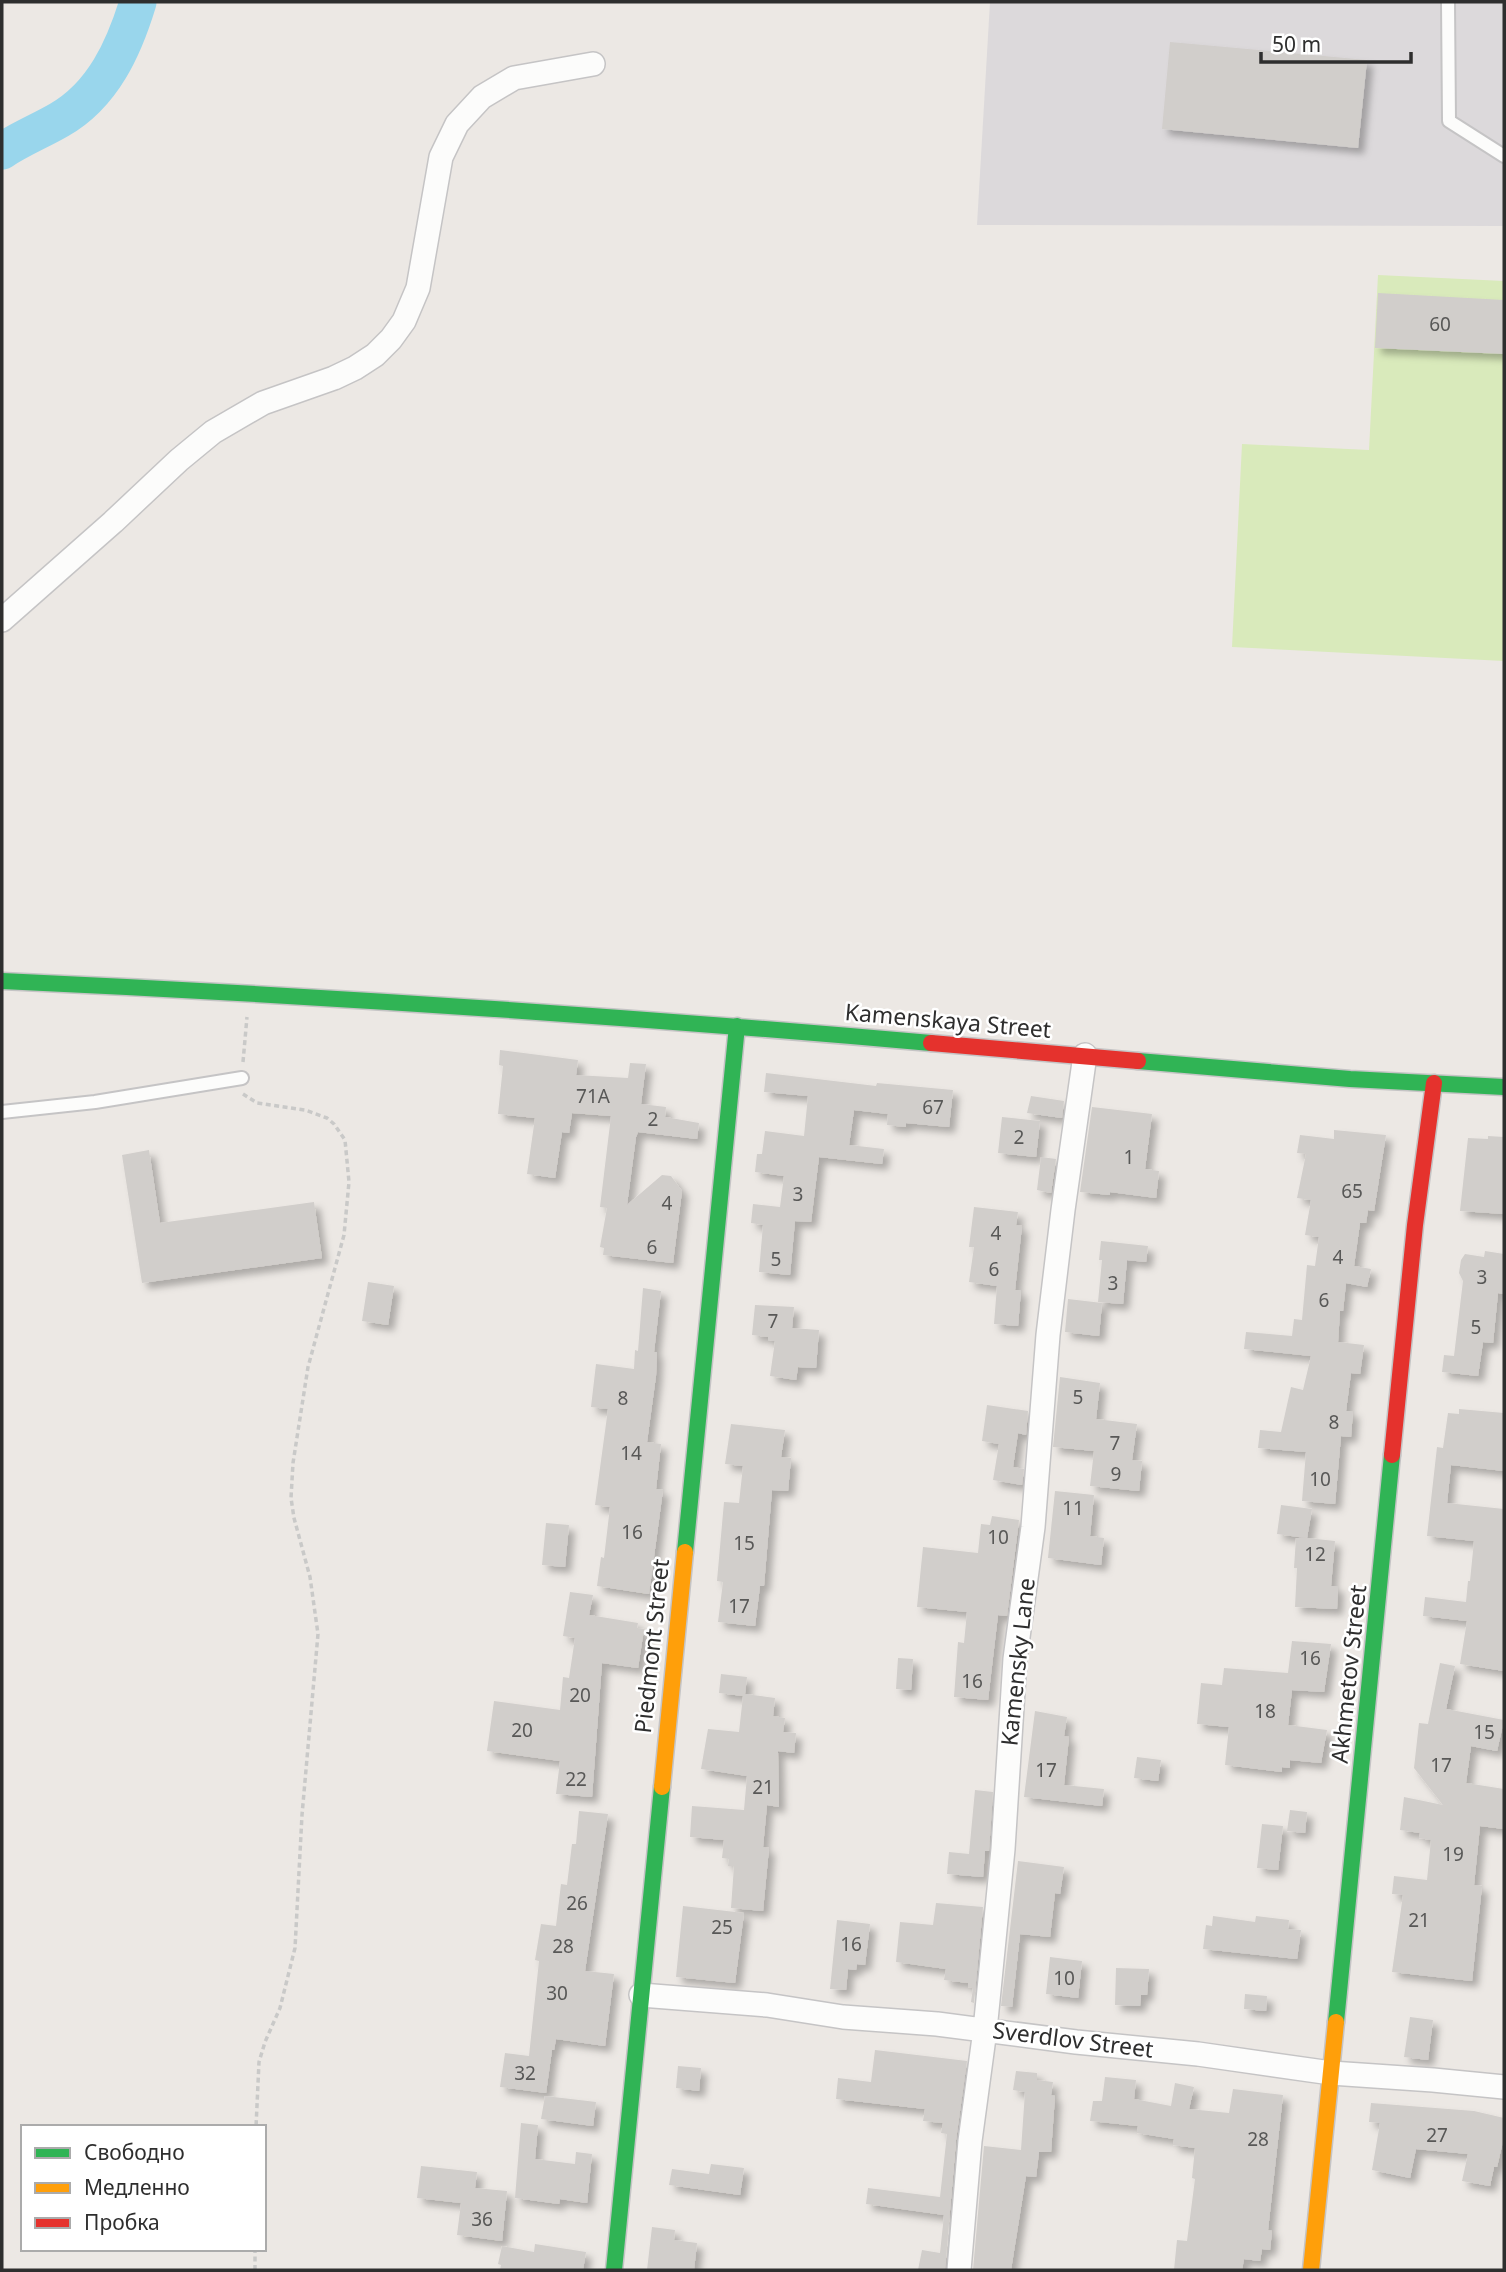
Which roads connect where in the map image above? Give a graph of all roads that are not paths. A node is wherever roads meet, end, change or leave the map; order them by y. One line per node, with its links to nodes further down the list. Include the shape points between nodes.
1 (1448, 2): 3 (lane, via 1449,121)
2 (593, 64): 4 (street, via 514,78 482,97 457,124 441,156 418,288 404,321 375,355 334,378 263,403 213,432)
3 (1504, 156)
4 (2, 620)
5 (2, 981): 6 (street, Kamenskaya Street, via 250,992)
6 (737, 1026): 7 (street, Kamenskaya Street); 12 (street, Piedmont Street)
7 (1085, 1055): 9 (street, Kamenskaya Street); 13 (street, Kamensky Lane, via 1048,1335 1033,1527 1015,1660)
8 (242, 1078): 11 (lane)
9 (1434, 1083): 10 (street, Kamenskaya Street); 14 (street, Akhmetov Street, via 1415,1225)
10 (1504, 1087)
11 (2, 1112)
12 (641, 1994): 13 (street, Sverdlov Street); 16 (street, Piedmont Street)
13 (985, 2030): 14 (street, Sverdlov Street); 17 (street, Kamensky Lane)
14 (1331, 2073): 15 (street, Sverdlov Street); 18 (street, Akhmetov Street)
15 (1504, 2087)
16 (614, 2270)
17 (959, 2270)
18 (1311, 2270)

